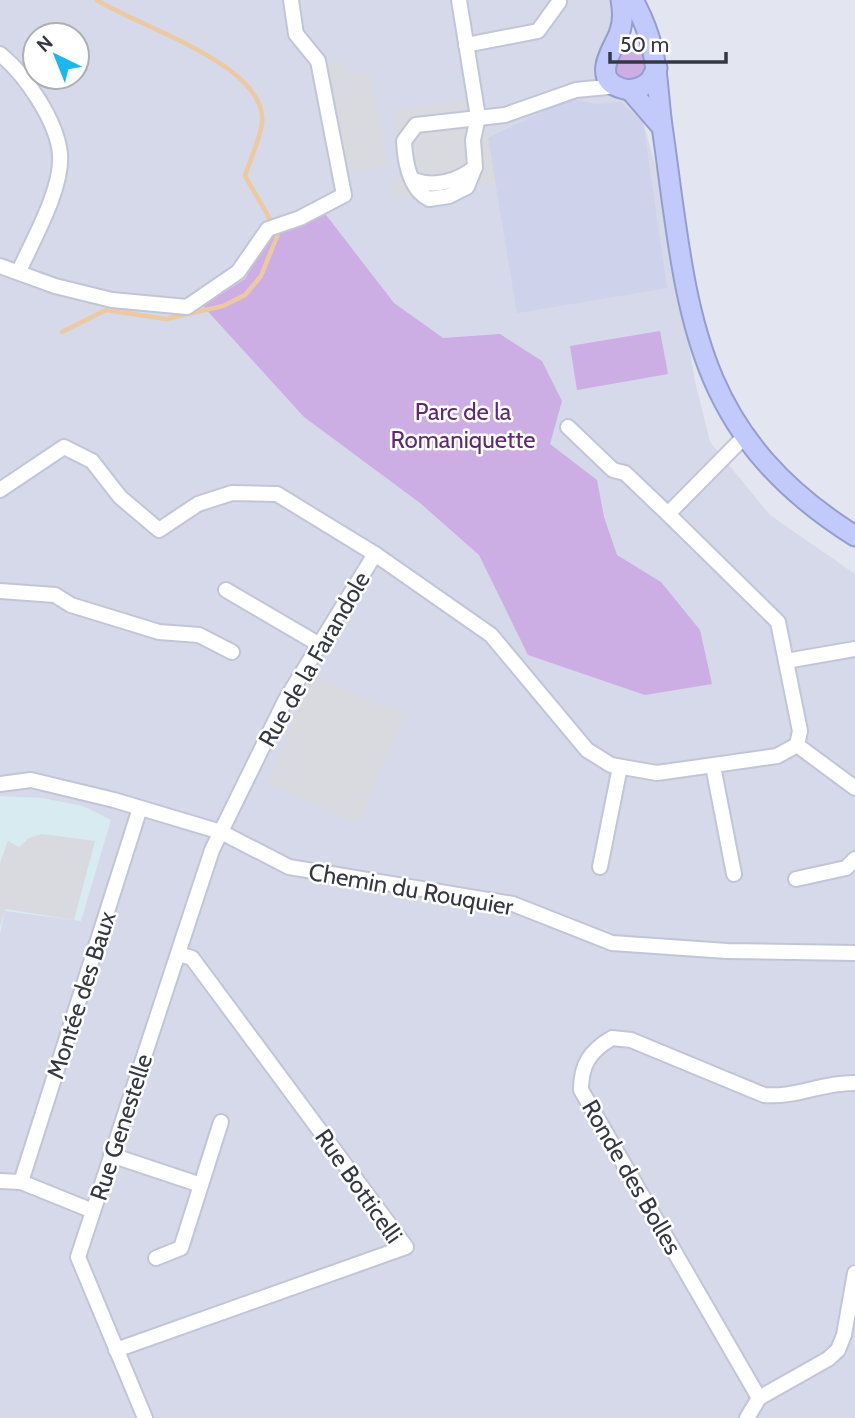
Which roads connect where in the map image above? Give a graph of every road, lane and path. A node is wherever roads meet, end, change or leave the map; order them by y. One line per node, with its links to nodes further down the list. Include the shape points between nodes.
1 (291, 0): 15 (street, via 296,34 318,61 344,195 268,229 238,272 187,307 112,300 55,286)
2 (459, 0): 6 (street)
3 (621, 0): 7 (main road, via 622,21)
4 (633, 0): 9 (main road)
5 (559, 2): 6 (street, via 538,31)
6 (466, 45): 12 (street)
7 (609, 51): 9 (main road, via 627,38 635,38 650,45); 10 (main road, via 607,74); 11 (street, via 599,69)
8 (0, 54): 15 (street, via 18,68 43,107 60,154 53,193)
9 (656, 60): 10 (main road, via 644,86); 13 (main road)
10 (624, 88): 11 (street); 13 (main road)
11 (576, 90): 12 (street, via 505,115)
12 (478, 117): 12 (street, via 416,125 404,141 417,189 429,199 467,187 475,167 473,140)
13 (662, 126): 17 (main road, via 692,323 710,377)
14 (0, 266): 15 (street)
15 (19, 271)
16 (568, 426): 19 (street)
17 (744, 437): 19 (street); 20 (main road, via 763,462 815,511)
18 (2, 489): 21 (street, via 64,447 92,461 120,497 159,530 198,504 232,493 277,494)
19 (668, 514): 27 (street, via 778,622)
20 (855, 537)
21 (375, 554): 24 (street, Rue de la Farandole); 30 (street, Rue de la Farandole, via 491,635 587,750)
22 (226, 590): 24 (street)
23 (0, 591): 26 (street, via 55,595 71,605 159,632 199,635)
24 (320, 645): 34 (street, Rue de la Farandole, via 285,701)
25 (855, 649): 27 (street)
26 (232, 652)
27 (786, 661): 28 (street, via 800,730)
28 (797, 744): 29 (street, Rue de la Farandole, via 777,756); 32 (street)
29 (713, 766): 30 (street, Rue de la Farandole, via 657,773); 37 (street)
30 (620, 767): 36 (street)
31 (0, 784): 33 (street, Chemin du Rouquier, via 31,780)
32 (855, 788)
33 (140, 808): 34 (street, Chemin du Rouquier); 45 (street, Montée des Baux)
34 (220, 832): 39 (street, Chemin du Rouquier, via 289,867 513,904 612,943); 40 (street, Rue Genestelle)
35 (855, 859): 38 (street, via 846,868)
36 (600, 867)
37 (734, 874)
38 (796, 879)
39 (855, 953)
40 (179, 954): 43 (street, Rue Genestelle); 50 (street, Rue Botticelli, via 192,958 406,1247)
41 (855, 1083): 51 (street, Ronde des Bolles, via 841,1082 785,1097 764,1095 631,1040 612,1038 587,1058 581,1071 581,1090)
42 (221, 1122): 46 (street)
43 (111, 1156): 46 (street); 47 (street, Rue Genestelle)
44 (0, 1181): 45 (street)
45 (21, 1182): 47 (street)
46 (201, 1185): 48 (street, via 181,1248)
47 (93, 1211): 50 (street, Rue Genestelle, via 78,1257)
48 (156, 1258)
49 (855, 1273): 51 (street, via 838,1350)
50 (116, 1350): 52 (street, Rue Genestelle)
51 (759, 1398): 53 (street)
52 (145, 1418)
53 (747, 1418)

